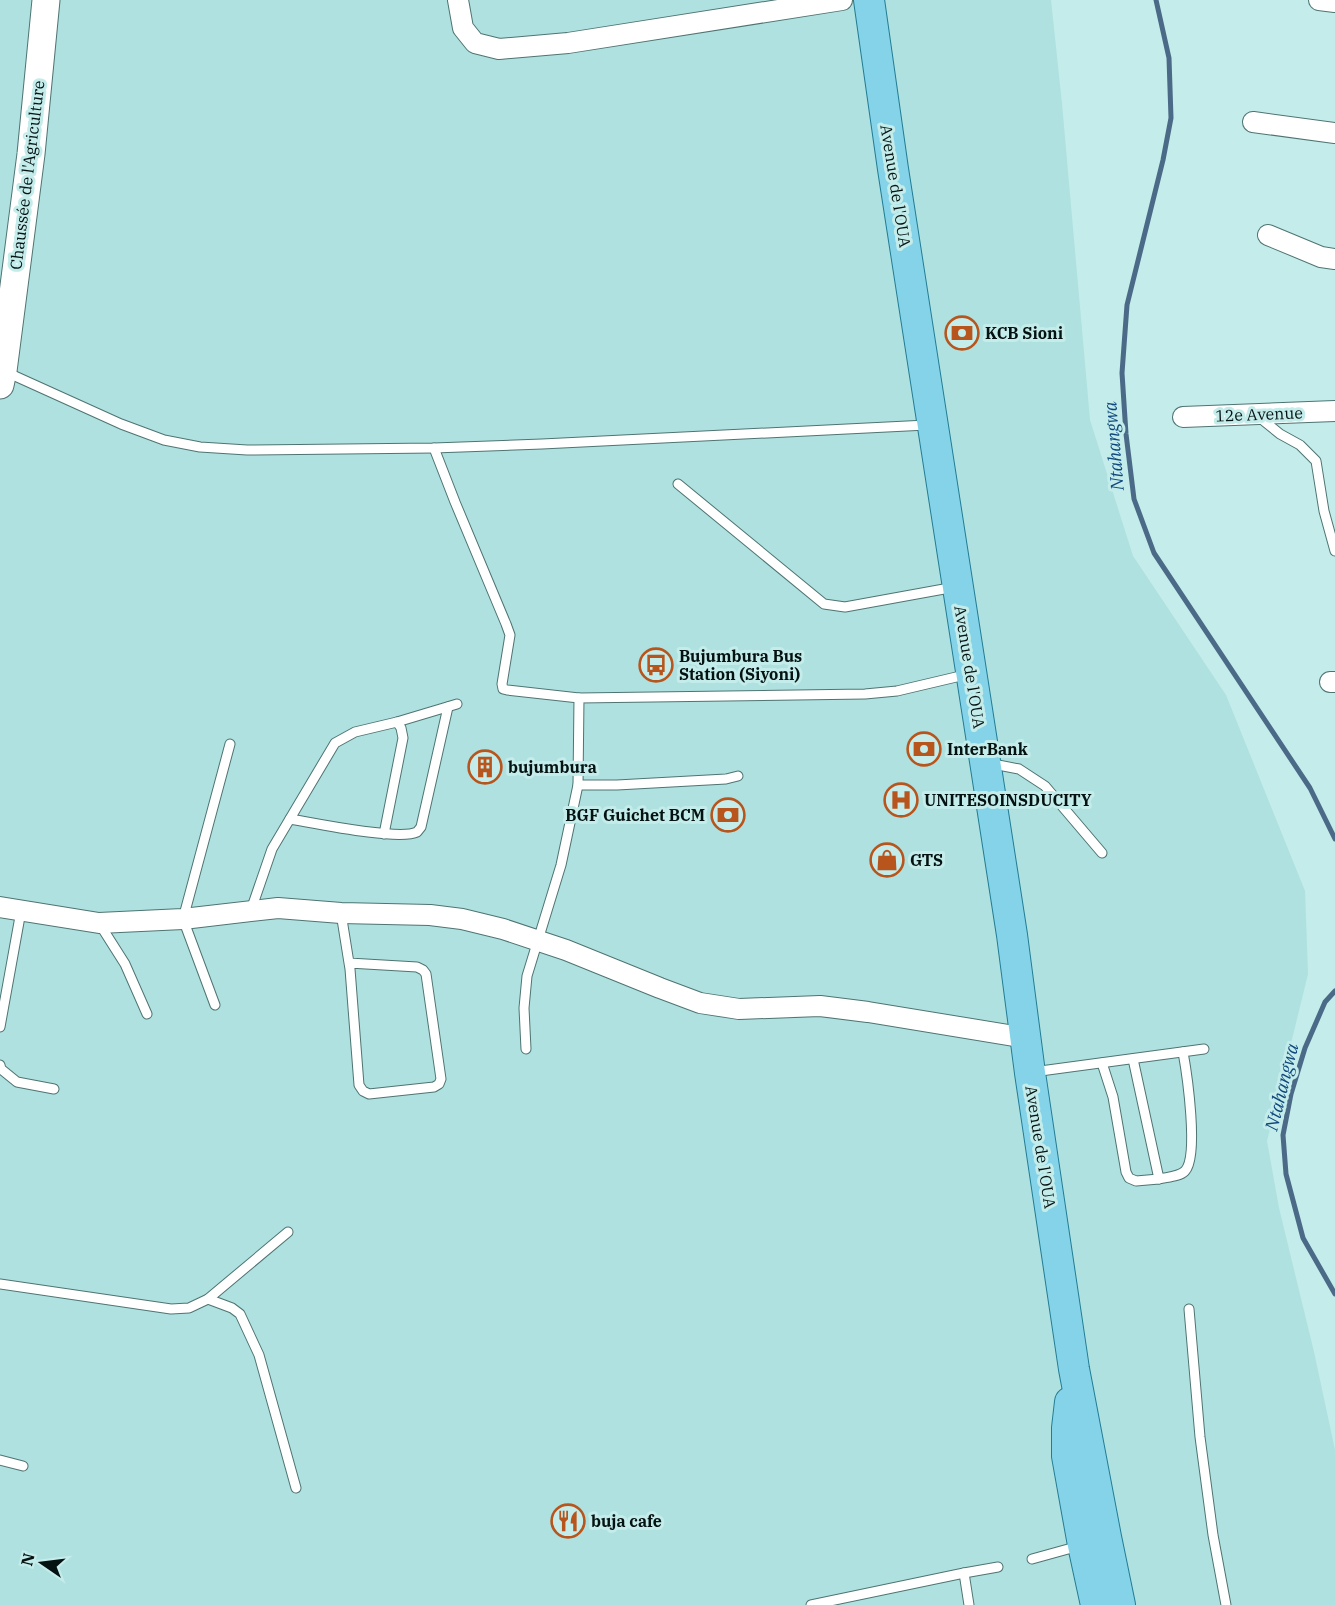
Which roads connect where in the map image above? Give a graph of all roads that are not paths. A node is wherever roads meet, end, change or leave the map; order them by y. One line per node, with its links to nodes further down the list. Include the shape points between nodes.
1 (46, 0): 11 (street, Chaussée de l'Agriculture)
2 (458, 0): 3 (street, via 463,28 475,43 499,49 568,43)
3 (842, 0)
4 (869, 0): 15 (main road, Avenue de l'OUA)
5 (1319, 0): 6 (street)
6 (1335, 2)
7 (1253, 122): 8 (street)
8 (1335, 133)
9 (1268, 236): 10 (street)
10 (1335, 260)
11 (2, 378): 16 (lane, via 164,440 200,447)
12 (1335, 411): 13 (street, 12e Avenue)
13 (1254, 414): 14 (street, 12e Avenue); 18 (lane, via 1300,445 1316,461 1323,512)
14 (1183, 417)
15 (933, 425): 16 (lane); 19 (main road, Avenue de l'OUA)
16 (434, 448): 21 (lane, via 510,635 503,688)
17 (678, 484): 19 (lane, via 824,604 845,607)
18 (1335, 551)
19 (958, 587): 20 (main road, Avenue de l'OUA)
20 (971, 674): 21 (lane, via 865,694); 24 (main road, Avenue de l'OUA)
21 (579, 698): 26 (lane)
22 (398, 722): 27 (lane, via 355,732 335,743); 28 (lane, via 402,738); 28 (lane, via 453,706 421,827 412,835)
23 (230, 744): 34 (lane)
24 (985, 762): 29 (lane, via 1019,769 1045,786); 41 (main road, Avenue de l'OUA)
25 (738, 776): 26 (lane)
26 (578, 785): 36 (lane, via 561,866)
27 (290, 819): 28 (lane); 31 (lane, via 272,849)
28 (384, 834)
29 (1102, 853)
30 (0, 907): 32 (street)
31 (251, 910): 33 (street); 34 (street)
32 (21, 911): 35 (street); 40 (lane)
33 (341, 913): 36 (street, via 462,919); 37 (lane)
34 (183, 919): 35 (street); 38 (lane)
35 (99, 923): 39 (lane, via 125,964)
36 (538, 942): 41 (street, via 700,1003 739,1009 820,1006); 42 (lane, via 527,976)
37 (349, 963): 37 (lane, via 359,1085 363,1091 369,1094 440,1084 423,970)
38 (215, 1005)
39 (147, 1014)
40 (0, 1026)
41 (1026, 1038): 48 (main road, Avenue de l'OUA)
42 (526, 1049)
43 (1204, 1049): 44 (lane)
44 (1183, 1052): 45 (lane); 50 (lane, via 1190,1090 1189,1163 1185,1172)
45 (1133, 1059): 46 (lane); 50 (lane)
46 (1102, 1063): 48 (lane); 50 (lane, via 1113,1097 1126,1172 1136,1181)
47 (0, 1065): 49 (lane, via 17,1082)
48 (1030, 1073): 58 (main road, Avenue de l'OUA, via 1074,1369 1067,1456)
49 (54, 1089)
50 (1158, 1179)
51 (288, 1232): 53 (lane)
52 (0, 1284): 53 (lane, via 171,1309 189,1308)
53 (208, 1299): 57 (lane, via 240,1314 258,1355)
54 (1189, 1309): 66 (lane, via 1200,1437)
55 (0, 1460): 56 (lane)
56 (24, 1466)
57 (296, 1488)
58 (1094, 1541): 59 (lane); 64 (main road, Avenue de l'OUA); 65 (main road, Avenue de l'OUA)
59 (1032, 1559)
60 (998, 1567): 61 (lane)
61 (964, 1573): 62 (lane); 63 (lane)
62 (811, 1605)
63 (969, 1605)
64 (1096, 1605)
65 (1120, 1605)
66 (1226, 1605)

